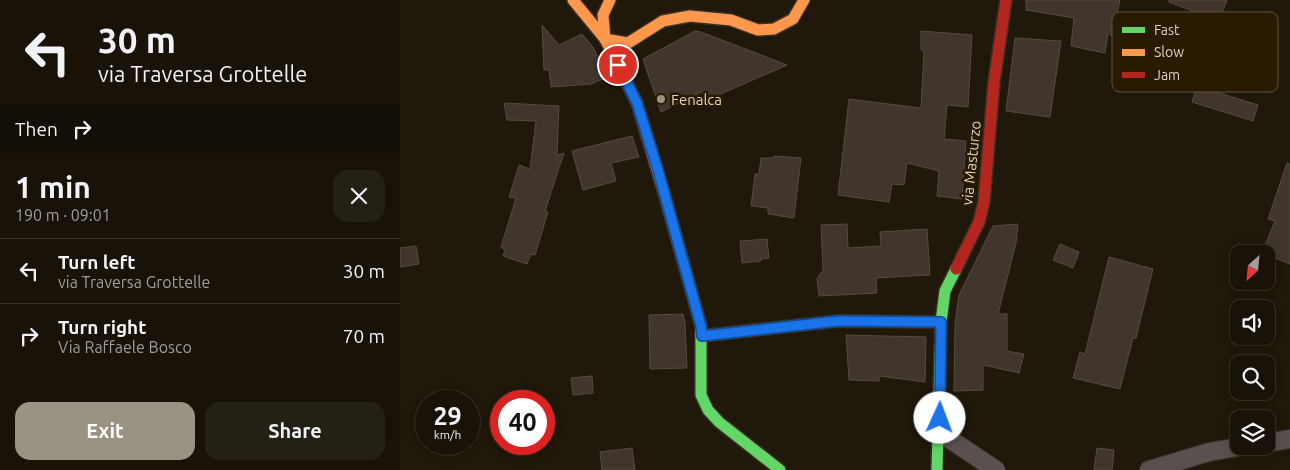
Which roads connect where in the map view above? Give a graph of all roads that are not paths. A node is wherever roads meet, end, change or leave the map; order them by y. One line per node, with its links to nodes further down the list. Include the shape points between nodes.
1 (573, 0): 5 (street)
2 (610, 0): 5 (street, via 603,14)
3 (804, 0): 5 (street, via 793,19 774,29 758,30 732,20 690,16 663,22 628,42)
4 (1006, 0): 6 (street, via Masturzo, via 994,82 984,202 979,222 945,291)
5 (605, 39): 7 (street, via 637,103)
6 (941, 322): 7 (street, via 838,321); 8 (street, via Masturzo)
7 (702, 336): 12 (street, via 701,395 708,410)
8 (939, 432): 13 (street, via Masturzo); 14 (street)
9 (1290, 439): 10 (street)
10 (1275, 442)
11 (1230, 448): 15 (street)
12 (780, 470)
13 (937, 470)
14 (996, 470)
15 (1148, 470)

